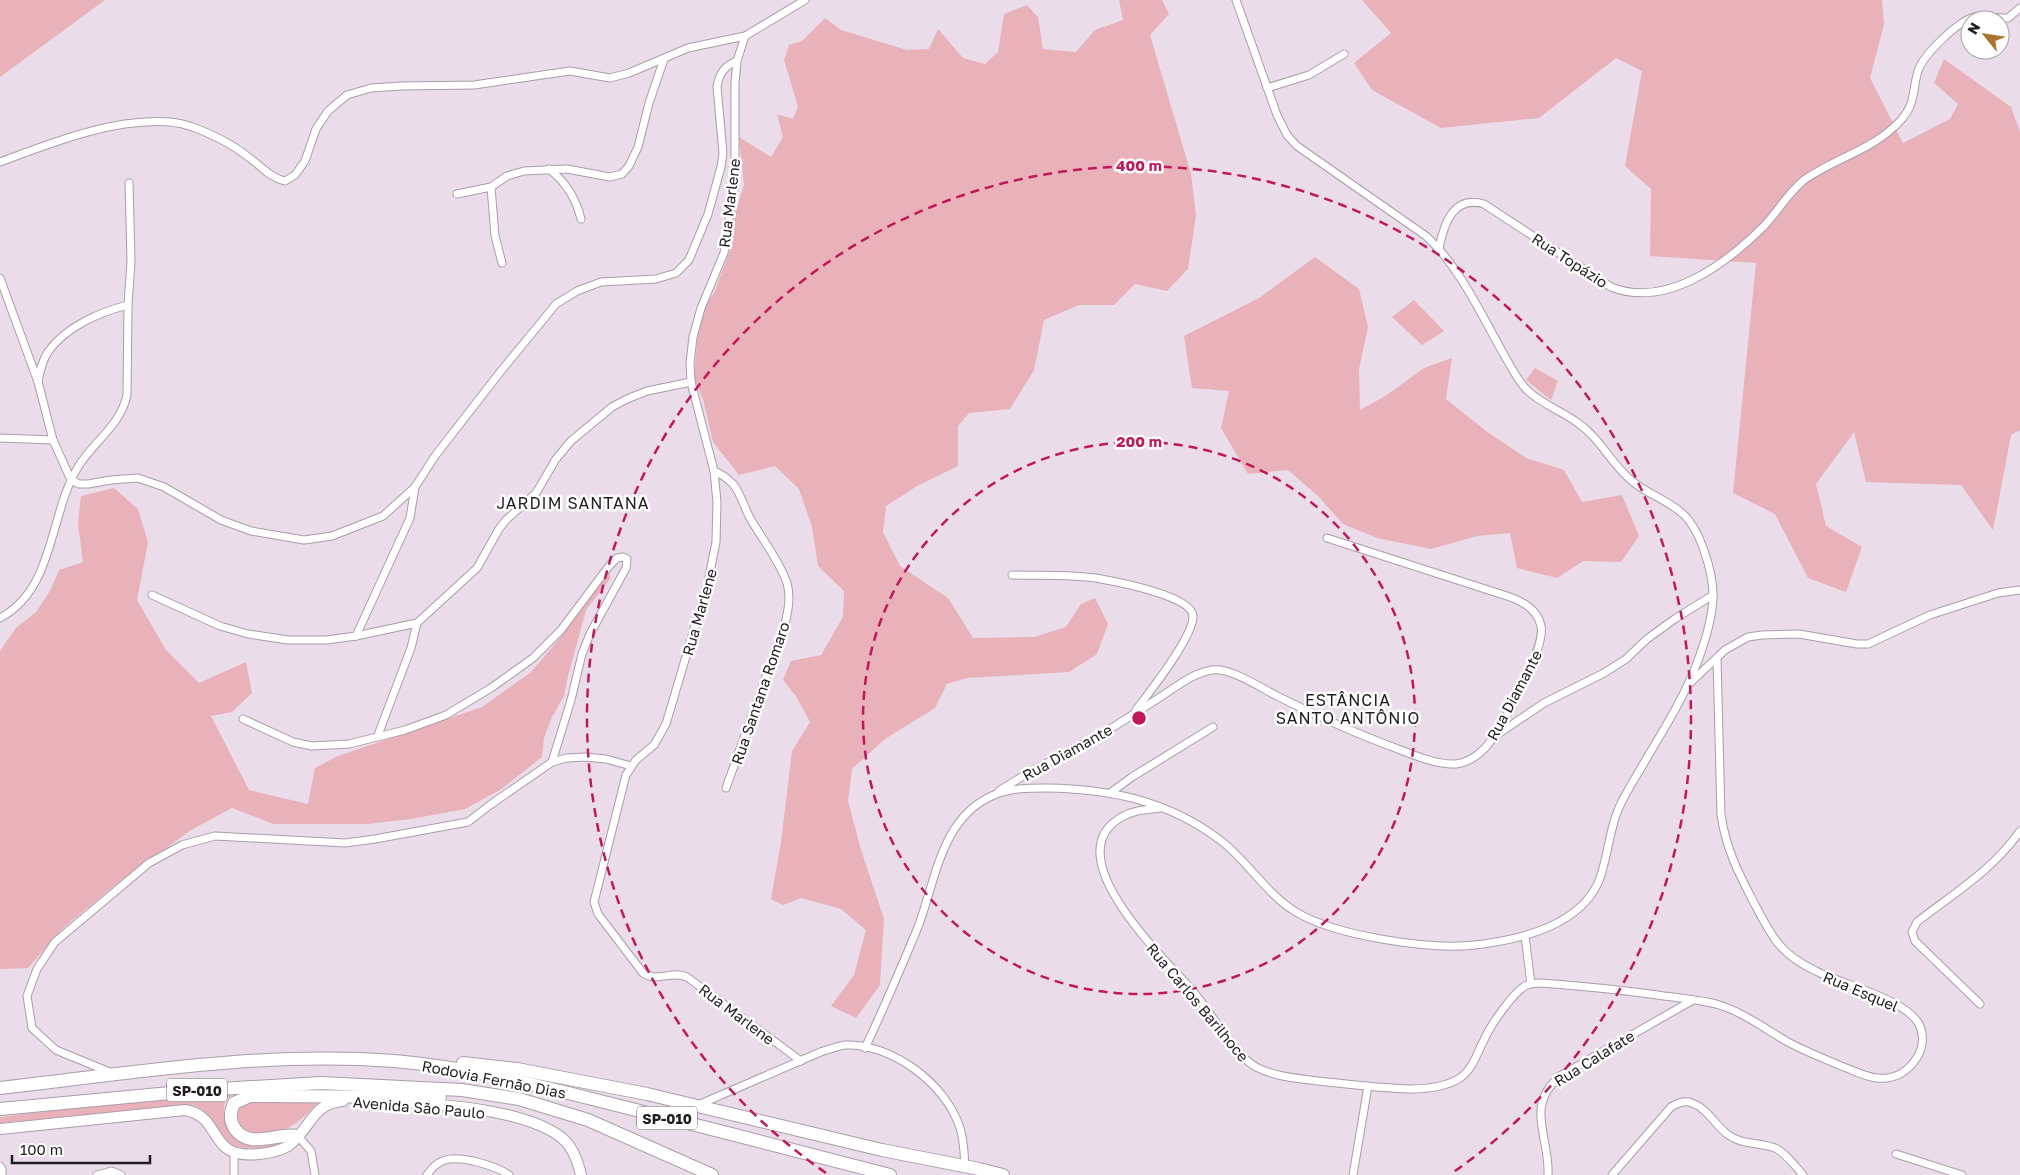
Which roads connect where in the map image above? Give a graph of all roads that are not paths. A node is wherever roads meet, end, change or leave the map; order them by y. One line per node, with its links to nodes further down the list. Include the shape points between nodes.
1 (805, 0): 3 (street)
2 (1236, 0): 9 (street)
3 (796, 3): 5 (street)
4 (2020, 8): 16 (street, Rua Topázio, via 2008,18 1976,17 1958,26 1922,63 1914,98 1901,120 1880,138 1802,182 1765,224 1725,260 1677,286 1656,293 1637,294 1611,287 1484,204 1474,201 1466,202 1450,214)
5 (745, 36): 7 (street, via 688,48); 8 (street, Rua Marlene)
6 (1344, 54): 9 (street, via 1309,74)
7 (664, 59): 10 (street, via 610,78 570,70 474,85 371,88 347,96 328,110 316,129 305,161 295,175 285,181 275,178 223,141 195,128 170,122 105,128); 11 (street, via 638,147 622,174 610,177)
8 (737, 61): 21 (street, Rua Marlene, via 733,196 724,253 693,336); 26 (street, via 719,76 721,167 708,214 689,260 676,273 601,282 556,304)
9 (1267, 88): 16 (street, via 1287,135 1297,146 1410,224)
10 (0, 162)
11 (549, 169): 13 (street, via 507,176); 15 (street, via 565,184 578,205)
12 (129, 183): 19 (street, via 131,261)
13 (491, 187): 14 (street); 17 (street, via 494,236)
14 (457, 194)
15 (581, 219)
16 (1439, 248): 31 (street, via 1526,389 1585,428 1630,480 1674,507 1694,525 1704,550)
17 (502, 263)
18 (0, 278): 20 (street)
19 (128, 306): 20 (street, via 94,315 59,339 42,364); 25 (street, via 125,404 117,420)
20 (38, 382): 23 (street)
21 (691, 382): 24 (street, Rua Marlene); 33 (street, via 647,391 627,399 612,407 571,441 536,493 499,529 477,568)
22 (0, 438): 23 (street)
23 (53, 440): 25 (street)
24 (714, 471): 43 (street, Rua Marlene, via 717,534 708,582 666,724 654,745); 44 (street, Rua Santana Romaro, via 735,487 781,571 789,594 784,624)
25 (71, 480): 26 (street, via 88,484 138,478 164,487 222,520 251,531 304,540 332,536 383,516); 32 (street, via 39,574 25,597)
26 (415, 487): 34 (street, via 410,518)
27 (1327, 538): 41 (street, Rua Diamante, via 1510,597 1535,613 1542,628 1540,645)
28 (1012, 575): 37 (street, via 1100,578 1175,598 1187,606 1194,618 1191,627)
29 (2020, 590): 35 (street, via 1998,593 1930,615 1868,644 1799,634 1762,635 1736,642)
30 (152, 595): 34 (street, via 220,626 248,634 288,640)
31 (1713, 595): 36 (street, via 1705,637); 41 (street, via 1676,618 1626,659 1544,704)
32 (1, 615)
33 (417, 623): 34 (street); 40 (street, via 412,648)
34 (356, 636)
35 (1717, 658): 36 (street); 51 (street, Rua Esquel, via 1720,806 1724,838 1762,919 1777,942 1796,960 1908,1012 1921,1029 1921,1051 1905,1072 1878,1078 1801,1049 1719,1005)
36 (1687, 686): 49 (street, via 1618,809 1593,893 1574,912)
37 (1132, 715): 41 (street, Rua Diamante, via 1195,675 1215,669 1234,674 1357,734 1444,763 1458,764 1469,760); 46 (street, Rua Diamante)
38 (243, 720): 40 (street, via 293,742 312,746 349,744)
39 (1213, 727): 45 (street)
40 (378, 735): 42 (street, via 405,730 446,715 510,675 548,644 605,570 617,558 624,556 628,562 622,577 582,654)
41 (1496, 735)
42 (552, 762): 43 (street, via 585,757); 56 (street, via 468,822 344,843 215,836 182,845 149,863 55,942 37,969 27,996 32,1028 56,1050)
43 (631, 766): 54 (street, Rua Marlene, via 594,895 598,914 643,974 652,978 676,974 687,977)
44 (726, 788)
45 (1110, 793): 46 (street, via 1031,788 1008,790); 47 (street)
46 (991, 796): 53 (street, Rua Diamante, via 962,820 949,838 894,987)
47 (1162, 807): 49 (street, via 1220,840 1293,911 1331,927 1390,940 1440,946 1474,945); 57 (street, Rua Carlos Barilhoce, via 1121,817 1111,824 1102,844 1102,865 1107,881 1127,917 1192,989 1237,1052 1254,1066 1278,1075)
48 (2020, 831): 52 (street, via 2001,856 1917,922 1912,932 1915,941)
49 (1525, 936): 50 (street)
50 (1531, 984): 51 (street, Rua Esquel); 57 (street, Rua Carlos Barilhoce, via 1519,991 1488,1031 1475,1059 1461,1077 1440,1086 1410,1089)
51 (1693, 1000): 80 (street, Rua Calafate, via 1560,1076 1544,1092 1540,1112)
52 (1980, 1004)
53 (865, 1048): 54 (street, via 845,1045); 67 (street, via 888,1054 907,1064 946,1098 960,1127)
54 (801, 1061): 60 (street)
55 (443, 1066): 56 (highway, Rodovia Fernão Dias / SP-010, via 344,1059 257,1060); 60 (highway, via 462,1063 517,1069); 77 (highway, Rodovia Fernão Dias / SP-010, via 548,1088)
56 (115, 1074): 58 (highway, Rodovia Fernão Dias / SP-010)
57 (1368, 1086): 79 (street)
58 (0, 1088)
59 (462, 1090): 61 (highway, Rodovia Fernão Dias / SP-010, via 321,1083 202,1090); 63 (highway, via 452,1097 250,1096 234,1103 230,1112 234,1128 246,1138); 76 (highway, Rodovia Fernão Dias / SP-010, via 519,1100 588,1120)
60 (698, 1105): 67 (highway, via 882,1150)
61 (0, 1109)
62 (0, 1129): 64 (street, via 185,1110 202,1117 224,1148)
63 (298, 1136): 64 (street, Avenida São Paulo, via 280,1150 245,1155); 72 (street, via 311,1151); 75 (street, Avenida São Paulo, via 324,1106 334,1101 413,1103 482,1111 510,1116 548,1129 570,1148)
64 (234, 1153): 71 (street)
65 (1896, 1154): 83 (street)
66 (0, 1166): 68 (street)
67 (965, 1166): 78 (highway)
68 (2, 1175)
69 (97, 1175): 70 (street, via 112,1171)
70 (121, 1175)
71 (234, 1175)
72 (315, 1175)
73 (427, 1175): 74 (street, via 435,1165 447,1159 489,1165)
74 (509, 1175)
75 (581, 1175)
76 (712, 1175)
77 (890, 1175)
78 (1003, 1175)
79 (1353, 1175)
80 (1548, 1175)
81 (1612, 1175): 82 (street, via 1670,1107 1688,1101 1701,1108 1729,1136 1784,1154)
82 (1803, 1175)
83 (1962, 1175)

